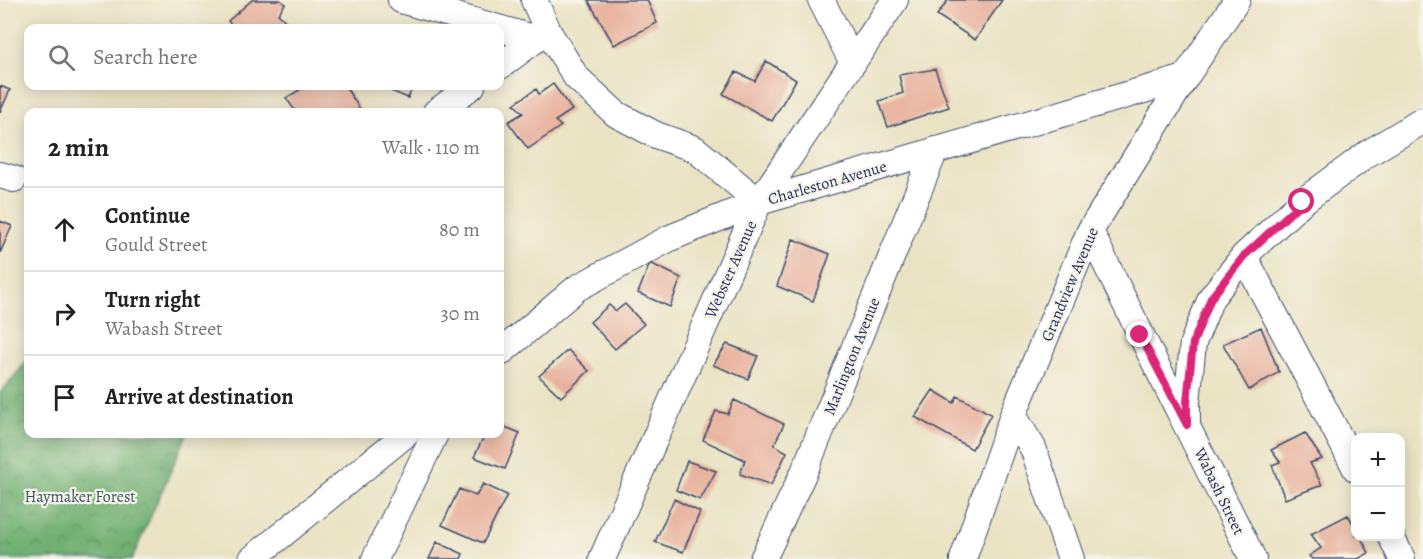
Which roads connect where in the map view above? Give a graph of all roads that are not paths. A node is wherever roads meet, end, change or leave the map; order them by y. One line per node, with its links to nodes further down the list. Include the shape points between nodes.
1 (401, 0): 6 (street)
2 (534, 0): 8 (street)
3 (821, 0): 10 (street)
4 (895, 0): 10 (street, Webster Avenue)
5 (1237, 0): 11 (street, Grandview Avenue)
6 (496, 24)
7 (504, 26): 8 (street)
8 (543, 36): 9 (street); 16 (street, via 576,77 616,114 695,149)
9 (504, 63)
10 (853, 63): 16 (street, Webster Avenue)
11 (1185, 78): 15 (street, Charleston Avenue); 17 (street, Grandview Avenue)
12 (466, 90): 13 (street)
13 (442, 108)
14 (1423, 121): 18 (street, via 1367,154 1302,202)
15 (935, 150): 16 (street, Charleston Avenue); 29 (street, Marlington Avenue, via 804,472)
16 (759, 202): 19 (street, Charleston Avenue, via 670,238 577,288); 28 (street, Webster Avenue)
17 (1090, 231): 20 (street, Grandview Avenue); 21 (street, Wabash Street)
18 (1244, 256): 21 (street, via 1211,298 1193,343); 24 (street)
19 (504, 350)
20 (1013, 415): 30 (street, Grandview Avenue); 31 (street, via 1033,448)
21 (1187, 425): 32 (street, Wabash Street)
22 (401, 438): 26 (street)
23 (433, 438): 27 (street)
24 (1351, 459)
25 (1393, 541): 33 (street)
26 (252, 559)
27 (375, 559)
28 (602, 559)
29 (763, 559)
30 (963, 559)
31 (1071, 559)
32 (1253, 559)
33 (1402, 559)

